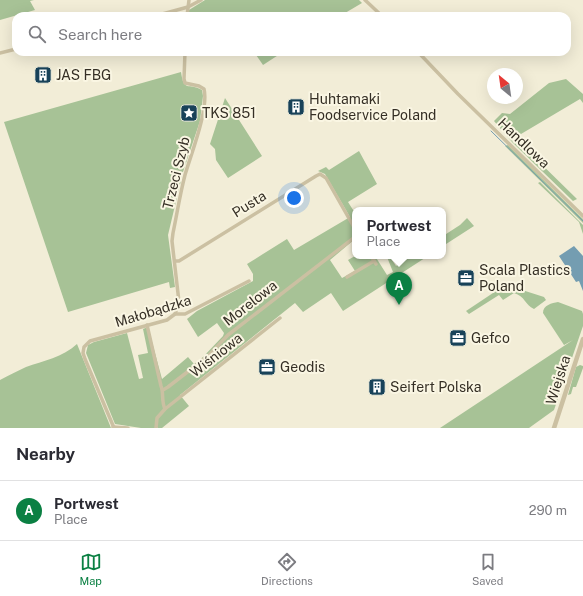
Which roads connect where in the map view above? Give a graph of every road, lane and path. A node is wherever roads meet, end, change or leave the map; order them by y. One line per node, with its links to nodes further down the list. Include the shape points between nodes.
1 (190, 0): 4 (street)
2 (201, 0): 4 (street)
3 (365, 0): 7 (street)
4 (188, 7): 5 (street); 6 (street)
5 (170, 12)
6 (187, 12)
7 (378, 12)
8 (12, 50): 9 (street)
9 (0, 53)
10 (185, 56): 16 (street, Trzeci Szyb, via 185,83 199,86 204,89 206,95 172,233)
11 (422, 56): 12 (street, Handlowa)
12 (583, 216)
13 (352, 224): 16 (street, Pusta, via 326,178 320,174 179,261)
14 (352, 238): 23 (street, Morelowa, via 250,317 223,339 208,356)
15 (373, 259): 17 (street, via 375,263)
16 (175, 261): 19 (street, Trzeci Szyb, via 179,302)
17 (347, 277)
18 (249, 281): 19 (street, Małobądzka, via 196,310)
19 (175, 314): 21 (street, Małobądzka, via 167,320)
20 (280, 318): 24 (street, Wiśniowa)
21 (147, 325): 23 (street); 25 (street, Małobądzka, via 90,341 84,347 85,359)
22 (583, 339): 28 (street, Wiejska)
23 (163, 390): 24 (street, via 162,401)
24 (165, 409): 27 (street, via 157,418)
25 (114, 427): 26 (street)
26 (128, 428)
27 (156, 428)
28 (554, 428)

